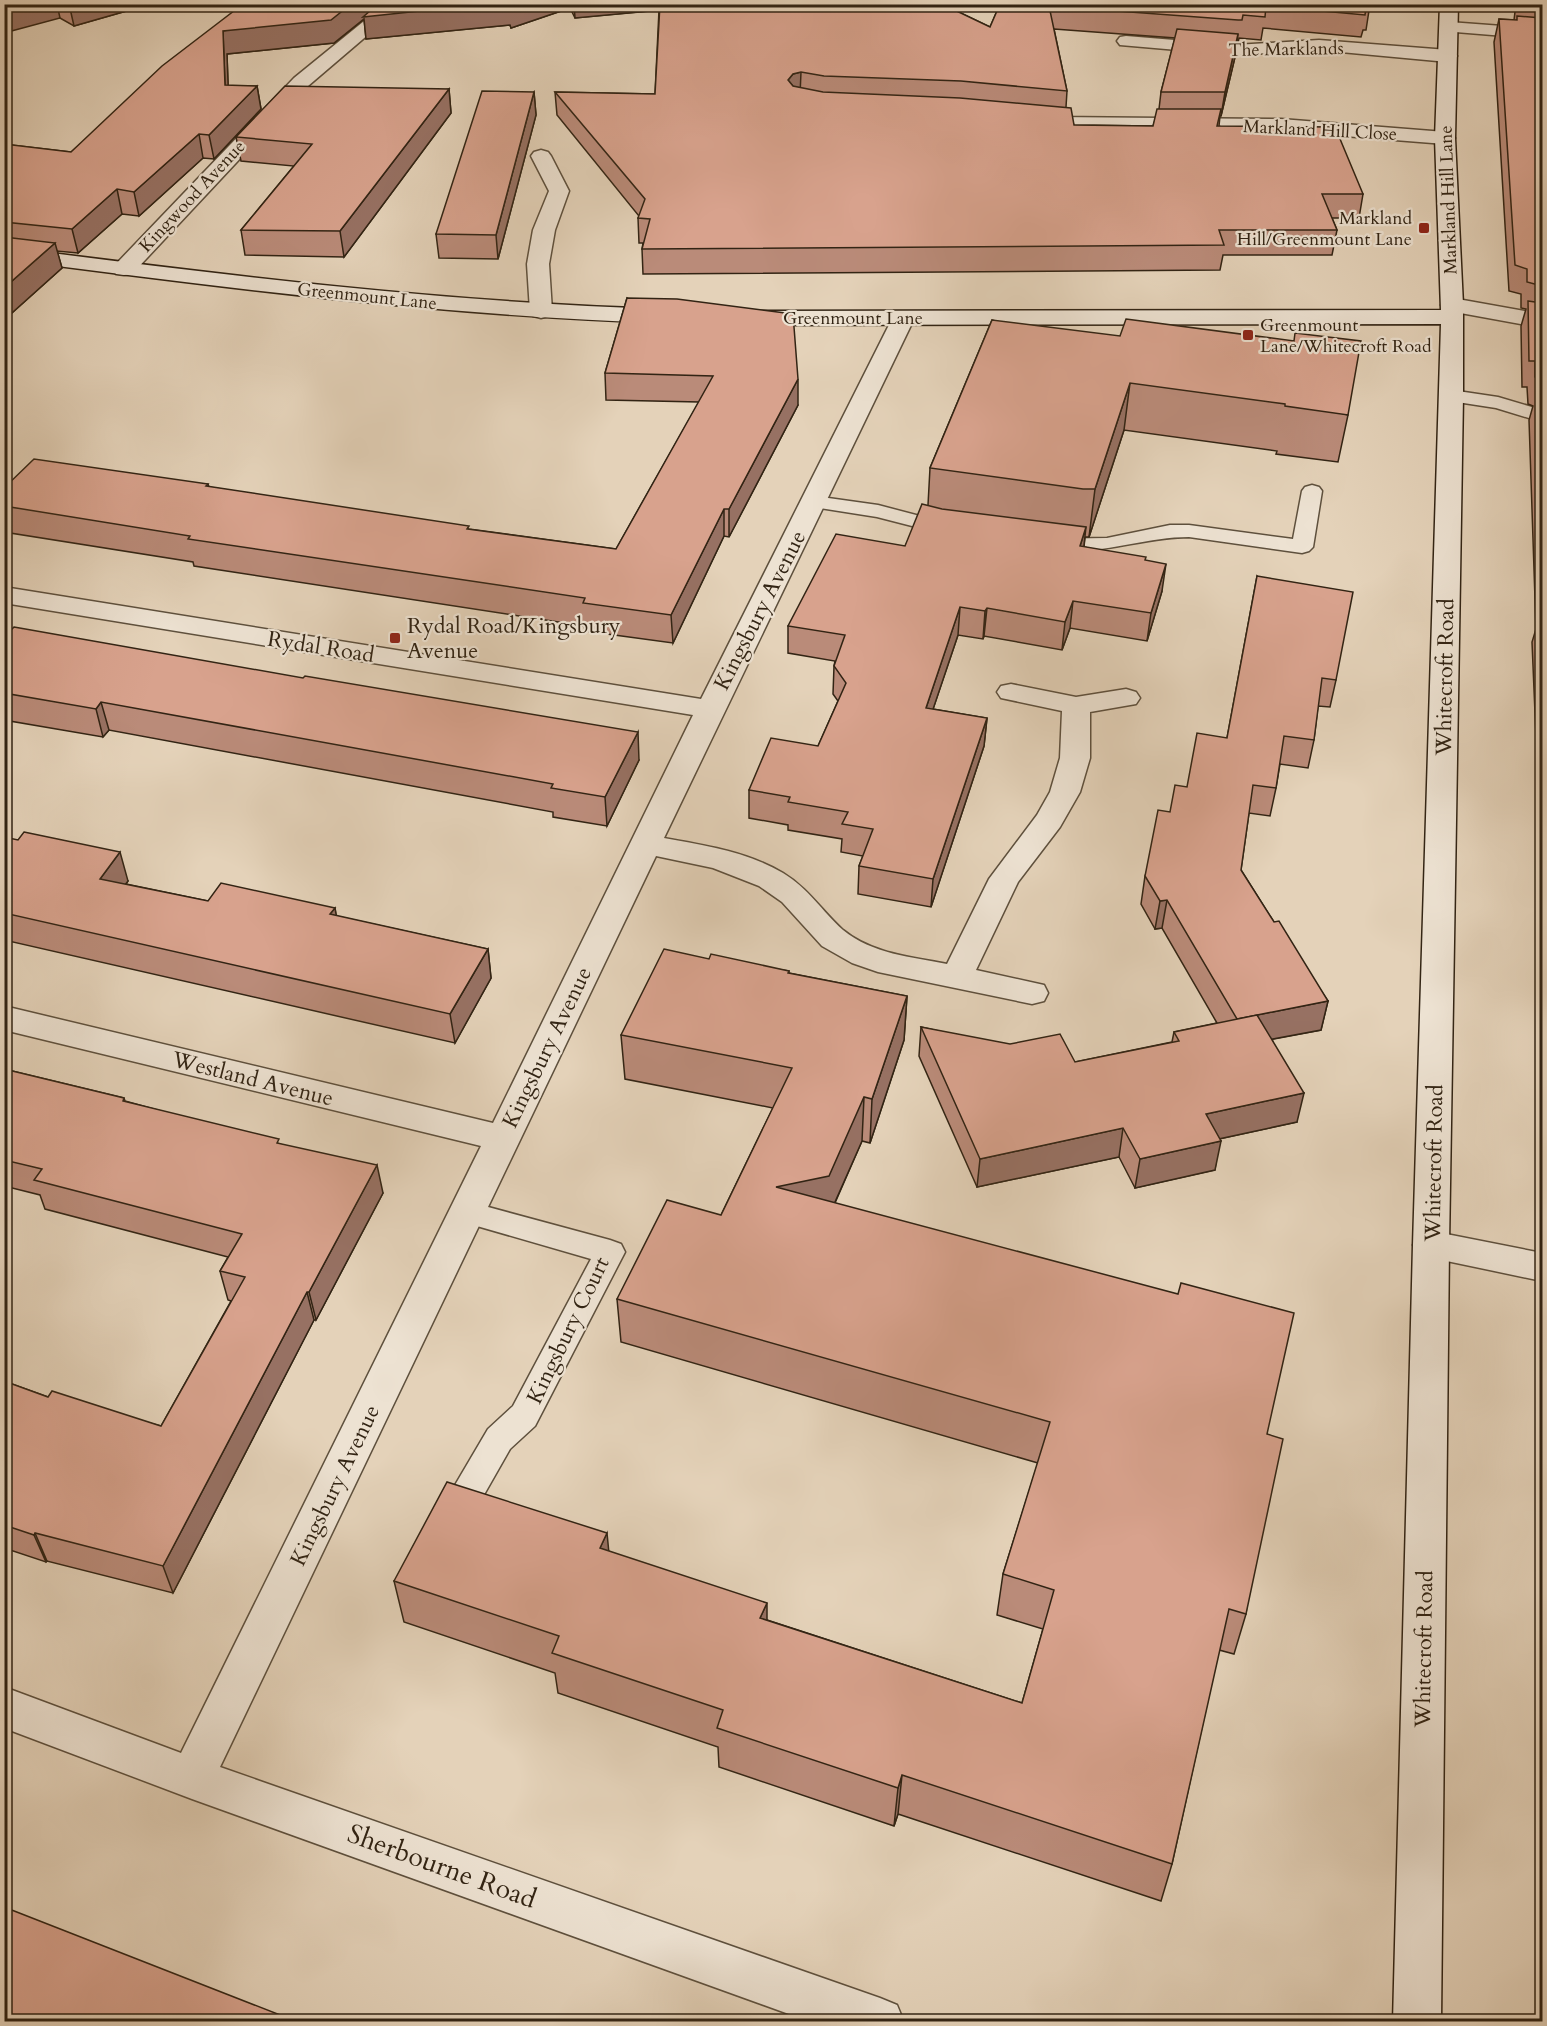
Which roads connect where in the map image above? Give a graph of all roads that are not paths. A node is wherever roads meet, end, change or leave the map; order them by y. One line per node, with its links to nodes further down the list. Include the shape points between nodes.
1 (396, 4): 13 (street, Kingwood Avenue, via 301,82)
2 (1449, 4): 4 (street, Markland Hill Lane)
3 (1167, 26): 7 (street)
4 (1449, 27): 5 (street); 8 (street, Markland Hill Lane)
5 (1542, 34)
6 (1126, 41): 7 (street, The Marklands)
7 (1161, 44): 8 (street, The Marklands, via 1235,50 1319,45)
8 (1448, 56): 10 (street, Markland Hill Lane)
9 (1012, 118): 10 (street, Markland Hill Close, via 1055,123 1281,125)
10 (1445, 138): 15 (street, Markland Hill Lane)
11 (541, 156): 14 (street, via 559,191 544,230 538,264)
12 (4, 254): 13 (street, Greenmount Lane)
13 (124, 268): 14 (street, Greenmount Lane, via 408,301)
14 (541, 311): 16 (street, Greenmount Lane)
15 (1452, 311): 18 (street, Greenmount Lane); 19 (street, Markland Hill Lane); 20 (street, Whitecroft Road)
16 (685, 317)
17 (733, 317): 18 (street, Greenmount Lane)
18 (903, 319): 23 (street, Kingsbury Avenue)
19 (1542, 321)
20 (1451, 396): 21 (lane, via 1498,402); 37 (street, Whitecroft Road)
21 (1542, 416)
22 (1312, 491): 25 (lane, via 1302,547 1189,531 1077,546)
23 (814, 502): 24 (lane, via 878,511); 30 (street, Kingsbury Avenue)
24 (976, 533)
25 (1032, 541)
26 (4, 595): 30 (street, Rydal Road)
27 (1011, 692): 29 (street)
28 (1126, 698): 29 (street)
29 (1076, 706): 32 (street, via 1075,758 1065,792 1004,879)
30 (708, 709): 31 (street, Kingsbury Avenue)
31 (646, 844): 32 (street, via 724,862 767,878 787,890 839,943 858,954); 35 (street, Kingsbury Avenue)
32 (957, 977): 33 (street)
33 (1032, 993)
34 (4, 1018): 35 (street, Westland Avenue)
35 (501, 1138): 36 (street, Kingsbury Avenue)
36 (466, 1212): 39 (lane, Kingsbury Court, via 610,1252 524,1416 499,1439); 41 (street, Kingsbury Avenue)
37 (1431, 1245): 38 (street); 43 (street, Whitecroft Road)
38 (1542, 1266)
39 (465, 1497)
40 (4, 1707): 41 (street, Sherbourne Road)
41 (192, 1778): 42 (street, Sherbourne Road)
42 (880, 2022)
43 (1417, 2022)

